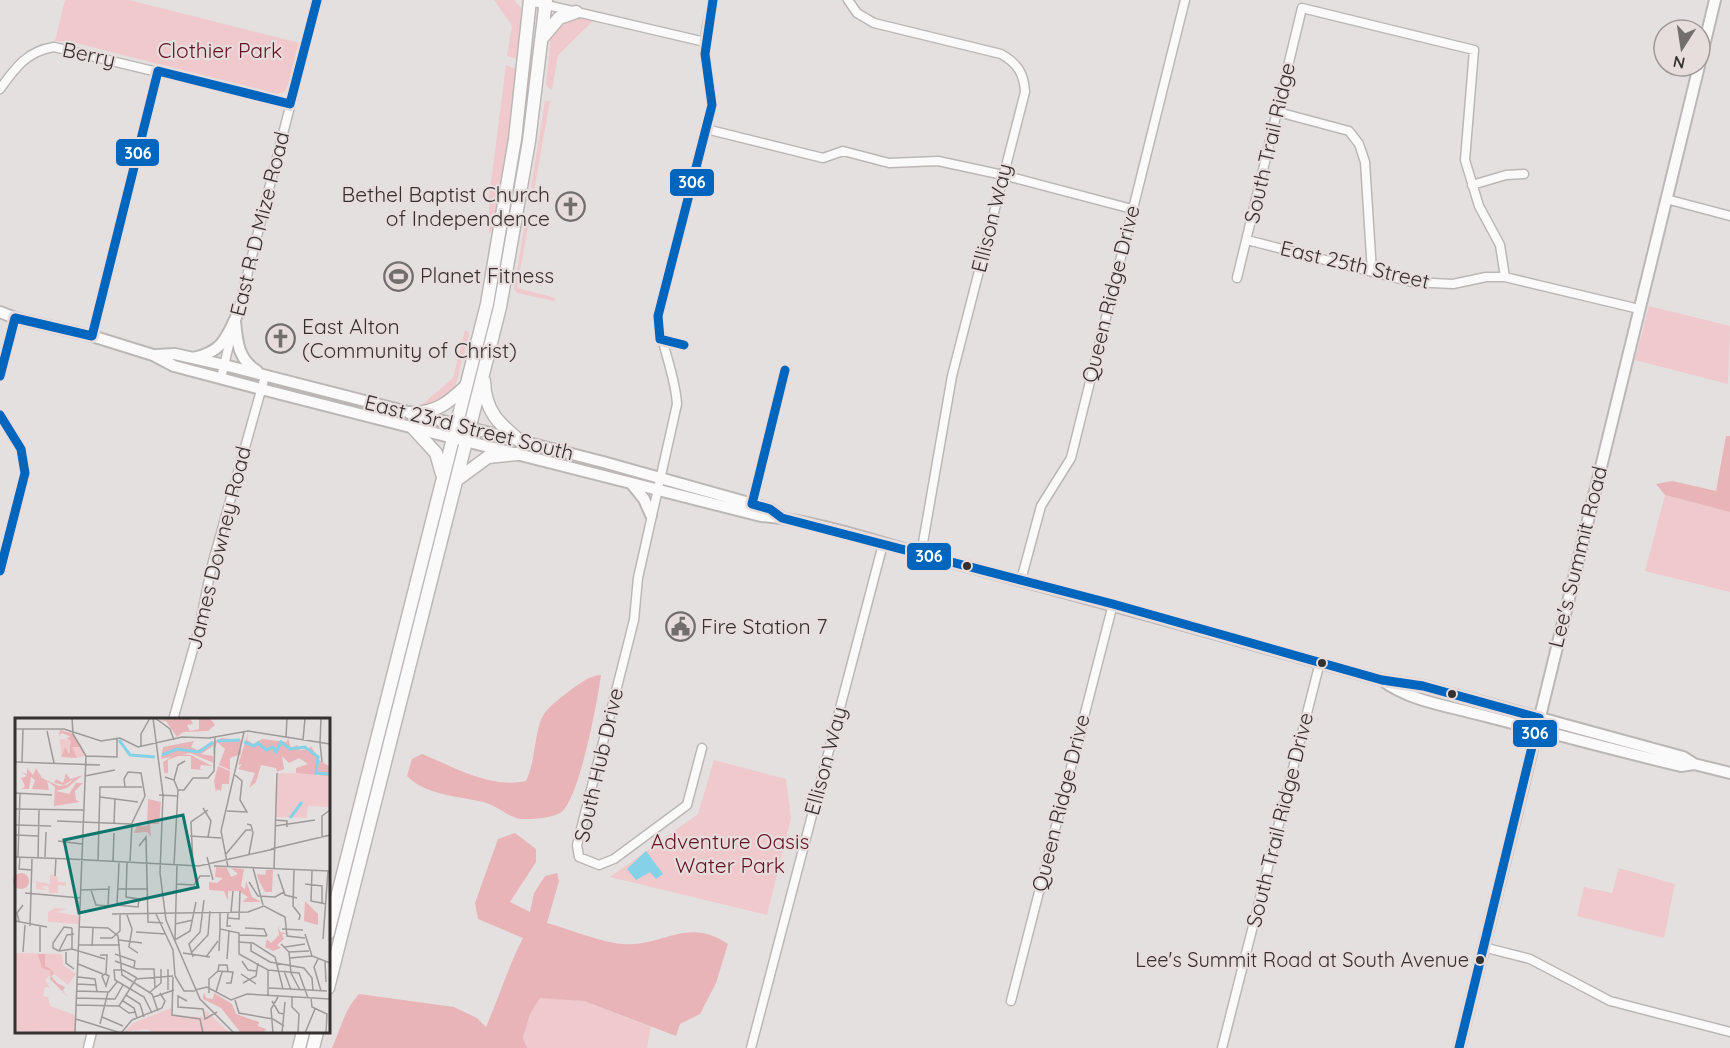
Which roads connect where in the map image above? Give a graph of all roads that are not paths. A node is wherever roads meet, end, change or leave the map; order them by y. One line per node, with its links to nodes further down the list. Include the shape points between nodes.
1 (317, 0): 14 (street, East R D Mize Road)
2 (713, 0): 11 (street, South Hub Drive)
3 (848, 0): 18 (street, Ellison Way, via 857,13 874,23 1012,60 1020,70 1025,92)
4 (1185, 0): 21 (street, Queen Ridge Drive)
5 (1715, 0): 9 (main road, Lee's Summit Road)
6 (530, 1): 7 (street); 39 (highway, via 502,221 487,304)
7 (546, 2): 8 (street); 10 (highway)
8 (576, 12): 10 (highway, via 559,18); 11 (street)
9 (1710, 18)
10 (542, 39): 35 (highway, via 513,245)
11 (705, 42): 16 (street, South Hub Drive, via 705,64 712,92)
12 (1696, 78): 20 (main road, Lee's Summit Road)
13 (0, 89): 14 (street, Berry, via 26,56 54,47)
14 (290, 104): 31 (street, East R D Mize Road)
15 (1278, 112): 19 (street, South Trail Ridge, via 1302,8 1474,50 1465,160); 23 (street, South Trail Ridge); 24 (street, via 1349,131 1359,144 1365,162)
16 (706, 129): 18 (street, via 823,159 843,152 889,163 938,161); 51 (street, South Hub Drive, via 658,316 677,404)
17 (1524, 174): 19 (street)
18 (1003, 175): 21 (street); 54 (street, Ellison Way, via 952,376)
19 (1472, 185): 25 (street, via 1500,245)
20 (1666, 199): 22 (street); 27 (main road, Lee's Summit Road)
21 (1132, 209): 56 (street, Queen Ridge Drive, via 1071,458 1041,506)
22 (1730, 216)
23 (1247, 240): 24 (street, East 25th Street); 26 (street, South Trail Ridge)
24 (1372, 272): 25 (street, East 25th Street, via 1430,285)
25 (1505, 277): 27 (street, East 25th Street)
26 (1237, 278)
27 (1639, 309): 61 (main road, Lee's Summit Road)
28 (0, 312): 30 (main road)
29 (0, 318): 30 (main road)
30 (15, 318): 32 (main road, East 23rd Street South); 36 (street)
31 (236, 318): 33 (main road, via 224,342 214,351); 34 (street, East R D Mize Road); 37 (main road, via 239,352 244,361)
32 (153, 355): 33 (main road, East 23rd Street South); 38 (main road, East 23rd Street South, via 174,366)
33 (191, 358): 34 (main road, East 23rd Street South)
34 (224, 366): 37 (main road, East 23rd Street South); 38 (street, East R D Mize Road)
35 (484, 370): 43 (highway); 47 (highway, via 489,410)
36 (0, 376)
37 (265, 376): 40 (street, James Downey Road); 41 (main road, East 23rd Street South)
38 (221, 378): 40 (main road, East 23rd Street South)
39 (466, 386): 41 (highway, via 442,407); 43 (highway)
40 (261, 389): 44 (main road, East 23rd Street South); 60 (street, James Downey Road)
41 (411, 413): 43 (main road, East 23rd Street South)
42 (0, 415): 55 (street, via 18,440 25,462)
43 (463, 426): 45 (highway); 46 (highway); 47 (main road, East 23rd Street South)
44 (413, 429): 45 (main road, East 23rd Street South); 49 (highway, via 436,453)
45 (453, 437): 46 (main road, East 23rd Street South); 49 (highway)
46 (467, 441): 47 (main road, East 23rd Street South); 48 (highway)
47 (518, 447): 48 (highway, via 488,457); 50 (main road, East 23rd Street South); 51 (main road, East 23rd Street South)
48 (458, 479): 68 (highway)
49 (442, 481): 66 (highway)
50 (631, 483): 51 (main road, East 23rd Street South); 52 (main road)
51 (657, 484): 52 (street, South Hub Drive); 53 (main road, East 23rd Street South, via 770,509 782,518)
52 (651, 515): 63 (street, South Hub Drive, via 634,620 576,845 579,857 599,865 614,859 687,805)
53 (883, 544): 54 (main road, East 23rd Street South); 77 (street, Ellison Way)
54 (921, 554): 56 (main road, East 23rd Street South)
55 (0, 572)
56 (1021, 580): 57 (main road, East 23rd Street South)
57 (1113, 604): 58 (main road, East 23rd Street South); 69 (street, Queen Ridge Drive)
58 (1320, 662): 59 (main road, East 23rd Street South); 78 (street, South Trail Ridge Drive)
59 (1382, 680): 61 (main road, East 23rd Street South, via 1423,686); 62 (main road, East 23rd Street South, via 1393,689 1420,698)
60 (175, 718)
61 (1539, 718): 62 (main road, Lee's Summit Road); 64 (main road, East 23rd Street South, via 1683,757)
62 (1536, 729): 64 (main road, East 23rd Street South, via 1681,766); 67 (main road, Lee's Summit Road)
63 (702, 748)
64 (1694, 764): 65 (main road, East 23rd Street South)
65 (1730, 772)
66 (330, 925)
67 (1483, 947): 70 (street, via 1530,959 1610,1001); 79 (main road, Lee's Summit Road)
68 (330, 980)
69 (1011, 1001)
70 (1730, 1032)
71 (92, 1033): 74 (street)
72 (303, 1033): 75 (highway)
73 (318, 1033): 76 (highway)
74 (88, 1048)
75 (299, 1048)
76 (313, 1048)
77 (751, 1048)
78 (1222, 1048)
79 (1459, 1048)

